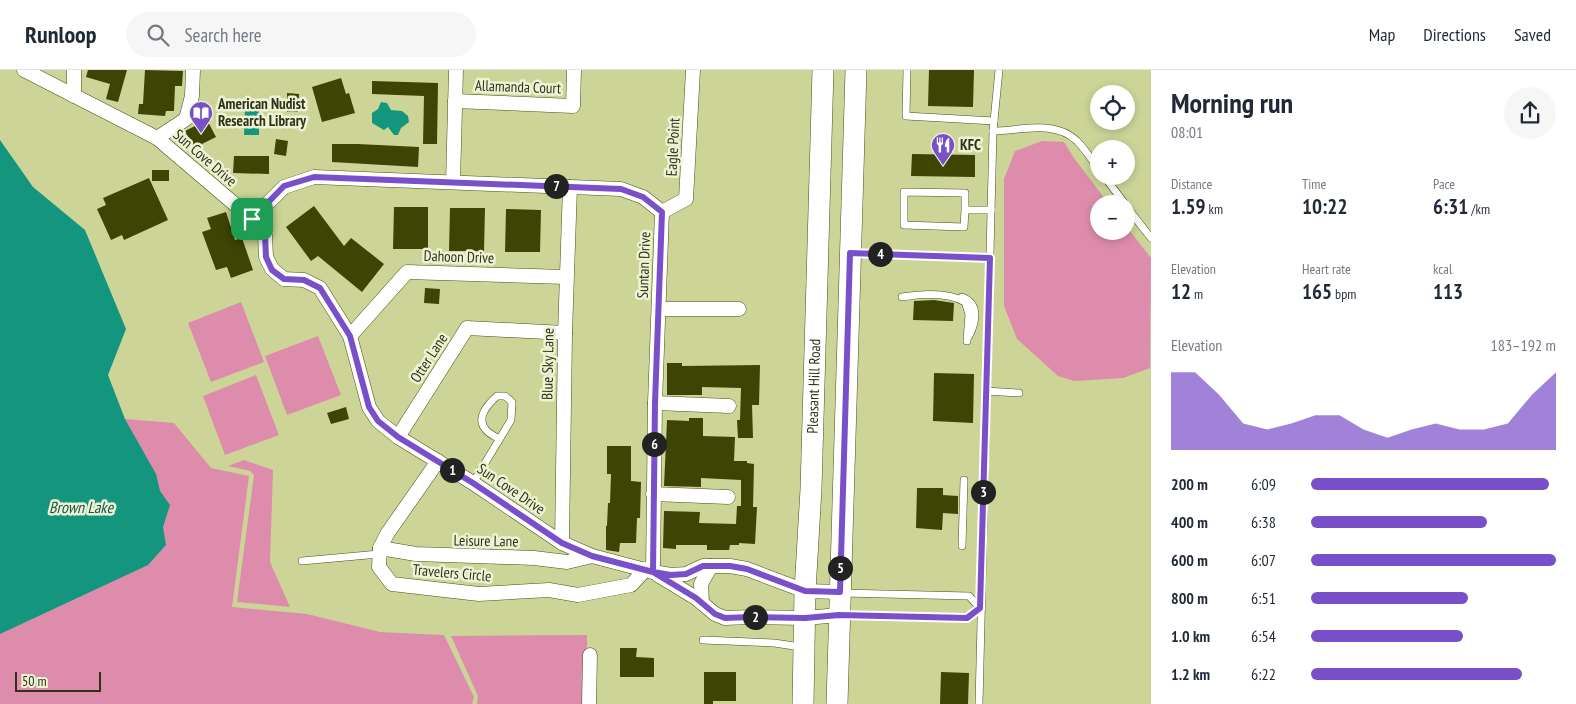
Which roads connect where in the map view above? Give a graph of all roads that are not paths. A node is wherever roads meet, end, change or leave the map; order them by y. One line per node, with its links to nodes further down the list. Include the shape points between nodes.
1 (24, 70): 11 (street, Sun Cove Drive)
2 (74, 70): 11 (street)
3 (193, 70): 15 (street, via 192,96 186,119)
4 (456, 70): 12 (street)
5 (574, 70): 12 (street, Allamanda Court, via 574,106)
6 (693, 70): 23 (street, Eagle Point, via 686,199)
7 (824, 70): 54 (main road, Pleasant Hill Road)
8 (856, 70): 27 (main road)
9 (907, 70): 13 (lane, via 906,116)
10 (999, 70): 13 (lane)
11 (74, 96): 15 (street, Sun Cove Drive)
12 (455, 101): 17 (street)
13 (994, 121): 14 (lane)
14 (993, 131): 16 (lane, via 1039,127 1060,130 1077,141); 22 (lane)
15 (157, 138): 25 (street, Sun Cove Drive)
16 (1090, 158)
17 (453, 182): 19 (street, Suntan Drive); 25 (street, Suntan Drive, via 314,177 284,186)
18 (1111, 185): 20 (lane)
19 (570, 187): 23 (street, Suntan Drive, via 621,189 643,197); 29 (street, Blue Sky Lane)
20 (1118, 195)
21 (965, 210): 21 (lane, via 964,227 904,225 904,192 965,192); 22 (lane)
22 (991, 210): 28 (lane)
23 (662, 212): 31 (street, Suntan Drive)
24 (1135, 217): 26 (lane)
25 (252, 219): 34 (street, Sun Cove Drive, via 265,235 266,257 272,270 284,279 304,280 320,288)
26 (1151, 238)
27 (850, 253): 28 (lane); 55 (main road)
28 (990, 258): 36 (lane)
29 (566, 277): 33 (street, Blue Sky Lane); 34 (street, Dahoon Drive, via 407,272)
30 (902, 297): 35 (lane, via 957,297 965,302 969,314)
31 (659, 309): 32 (street); 38 (street, Suntan Drive)
32 (739, 310)
33 (565, 333): 40 (street, Otter Lane, via 468,328); 47 (street, Blue Sky Lane)
34 (350, 336): 40 (street, Sun Cove Drive, via 369,407 378,421)
35 (967, 341)
36 (986, 390): 37 (lane); 57 (lane)
37 (1019, 393)
38 (655, 403): 39 (street); 45 (street, Suntan Drive)
39 (729, 406)
40 (398, 437): 42 (street, Sun Cove Drive)
41 (499, 438): 41 (lane, via 513,411 512,402 505,396 497,396 482,415 486,431); 44 (lane)
42 (438, 461): 44 (street, Sun Cove Drive); 49 (street, via 387,534)
43 (964, 480): 48 (lane)
44 (473, 483): 47 (street, Sun Cove Drive)
45 (653, 494): 46 (street); 53 (street, Suntan Drive)
46 (728, 497)
47 (562, 543): 50 (street, Sun Cove Drive)
48 (962, 546)
49 (379, 551): 50 (street, Leisure Lane, via 567,562); 51 (lane); 53 (street, Travelers Circle, via 379,567 392,584 479,594 549,590 578,595 631,585)
50 (592, 556): 53 (street, Sun Cove Drive)
51 (302, 561)
52 (710, 566): 53 (street, Sun Cove Drive, via 671,575); 54 (street, Sun Cove Drive, via 747,569); 56 (street, via 701,584)
53 (649, 570): 56 (street, Sun Cove Drive)
54 (805, 591): 55 (street, Sun Cove Drive); 59 (main road, Pleasant Hill Road)
55 (840, 592): 57 (lane, via 969,596); 58 (main road)
56 (702, 603): 59 (street, Sun Cove Drive, via 725,618)
57 (980, 608): 58 (lane, via 967,618); 66 (lane)
58 (839, 615): 59 (street, Sun Cove Drive); 65 (main road)
59 (805, 618): 61 (main road, Pleasant Hill Road)
60 (703, 640): 61 (lane)
61 (804, 647): 64 (main road, Pleasant Hill Road)
62 (590, 655): 63 (street)
63 (589, 704)
64 (803, 704)
65 (837, 704)
66 (979, 704)

